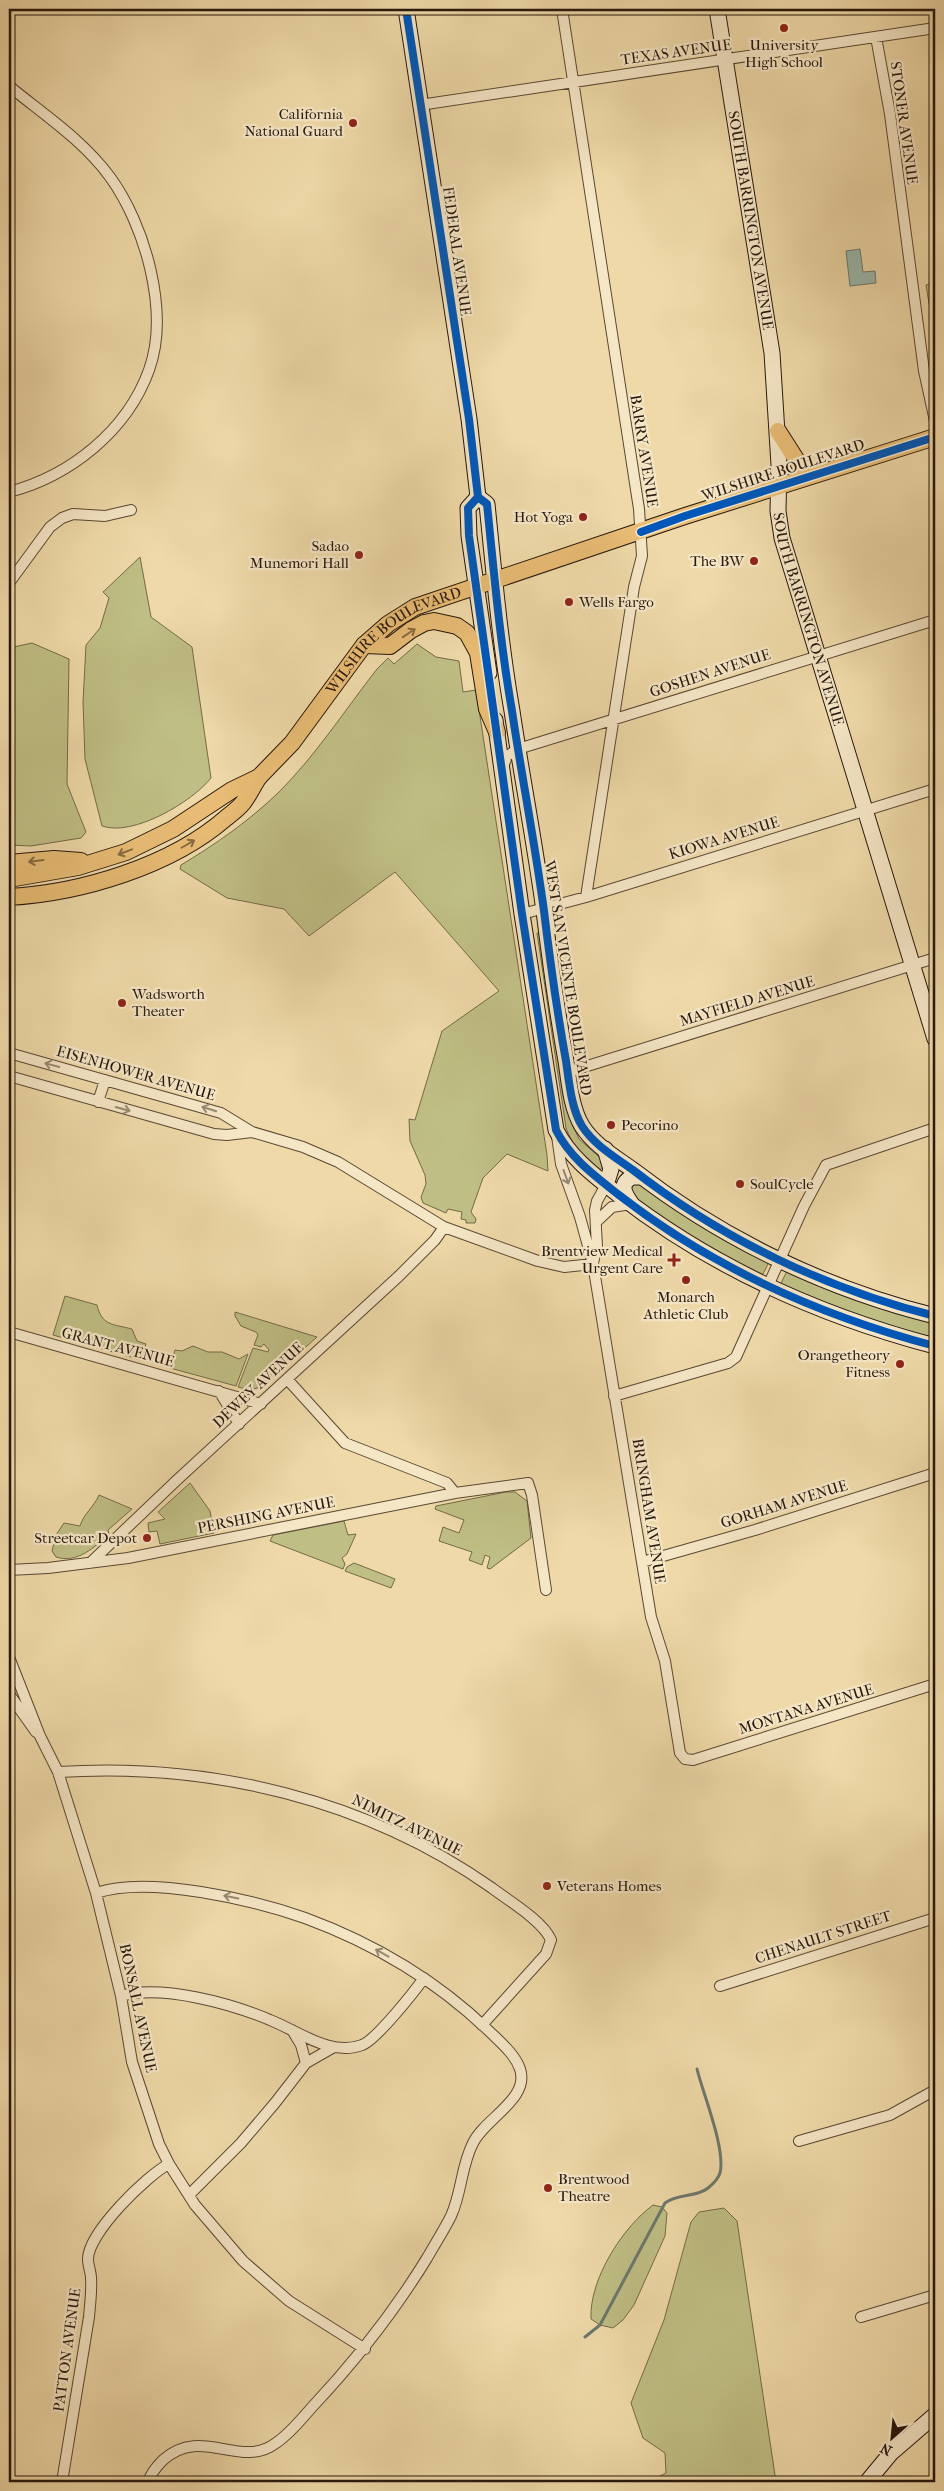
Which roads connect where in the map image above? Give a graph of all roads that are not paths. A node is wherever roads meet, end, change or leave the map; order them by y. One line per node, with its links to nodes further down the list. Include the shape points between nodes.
1 (406, 9): 9 (main road, FEDERAL AVENUE)
2 (562, 9): 7 (street, BARRY AVENUE)
3 (717, 9): 6 (main road, SOUTH BARRINGTON AVENUE)
4 (935, 28): 5 (street, TEXAS AVENUE)
5 (876, 37): 6 (street, TEXAS AVENUE); 10 (street, STONER AVENUE, via 890,114 924,371)
6 (726, 59): 7 (street, TEXAS AVENUE); 11 (main road, SOUTH BARRINGTON AVENUE, via 772,353)
7 (574, 82): 9 (street, TEXAS AVENUE); 18 (street, BARRY AVENUE)
8 (9, 86): 15 (street, via 85,148 126,202 146,255 153,286 156,327 150,369 128,412 110,433 69,466 43,480)
9 (420, 105): 16 (main road, FEDERAL AVENUE, via 469,419)
10 (935, 421)
11 (778, 431): 13 (main road, via 801,467); 14 (main road, SOUTH BARRINGTON AVENUE)
12 (935, 437): 13 (main road, WILSHIRE BOULEVARD)
13 (816, 474): 14 (main road, WILSHIRE BOULEVARD)
14 (778, 487): 18 (main road, WILSHIRE BOULEVARD); 24 (main road, SOUTH BARRINGTON AVENUE, via 782,538)
15 (9, 492)
16 (478, 497): 19 (main road, FEDERAL AVENUE, via 487,504); 21 (main road, via 468,508)
17 (132, 510): 20 (street, via 105,516 74,514 62,518 50,527)
18 (641, 532): 19 (main road, WILSHIRE BOULEVARD); 25 (street, BARRY AVENUE, via 642,556)
19 (493, 581): 21 (main road, WILSHIRE BOULEVARD); 27 (main road, WEST SAN VICENTE BOULEVARD)
20 (9, 583)
21 (477, 586): 23 (main road, WILSHIRE BOULEVARD, via 415,607); 26 (main road)
22 (935, 620): 24 (street, GOSHEN AVENUE)
23 (364, 645): 26 (main road, one-way to 26, via 390,646 424,623 434,621 457,626 467,633 478,653 487,709); 29 (main road, WILSHIRE BOULEVARD, via 292,742)
24 (818, 655): 25 (street, GOSHEN AVENUE); 31 (main road, SOUTH BARRINGTON AVENUE)
25 (613, 719): 27 (street, GOSHEN AVENUE); 37 (street, BARRY AVENUE)
26 (497, 732): 28 (main road)
27 (518, 749): 28 (street, via 507,756); 39 (main road, WEST SAN VICENTE BOULEVARD)
28 (502, 768): 40 (main road)
29 (258, 777): 32 (main road, WILSHIRE BOULEVARD, one-way to 29, via 218,825 245,802); 33 (main road, WILSHIRE BOULEVARD, one-way to 33, via 173,829)
30 (935, 789): 31 (street, KIOWA AVENUE)
31 (865, 810): 37 (street, KIOWA AVENUE); 42 (main road, SOUTH BARRINGTON AVENUE)
32 (163, 858): 36 (main road, WILSHIRE BOULEVARD, via 101,881); 38 (main road, via 128,879 92,892)
33 (98, 862): 34 (main road, one-way to 34, via 54,859); 35 (main road, WILSHIRE BOULEVARD)
34 (9, 863)
35 (9, 878)
36 (9, 896)
37 (586, 897): 39 (street, KIOWA AVENUE)
38 (9, 908)
39 (543, 909): 40 (street, KIOWA AVENUE); 45 (main road, WEST SAN VICENTE BOULEVARD, via 552,986)
40 (522, 914): 50 (main road)
41 (935, 958): 42 (street, MAYFIELD AVENUE)
42 (913, 965): 43 (main road, SOUTH BARRINGTON AVENUE); 45 (street, MAYFIELD AVENUE)
43 (935, 1039)
44 (9, 1053): 47 (street, EISENHOWER AVENUE, one-way to 44)
45 (568, 1072): 52 (main road, WEST SAN VICENTE BOULEVARD, via 581,1125)
46 (9, 1076): 48 (street, EISENHOWER AVENUE)
47 (105, 1080): 48 (street); 51 (street, EISENHOWER AVENUE, one-way to 47, via 221,1113)
48 (98, 1102): 51 (street, EISENHOWER AVENUE, one-way to 51, via 214,1134)
49 (935, 1128): 58 (street, via 826,1165)
50 (556, 1130): 54 (main road, via 570,1153); 59 (street, BRINGHAM AVENUE, one-way to 59, via 561,1164)
51 (252, 1132): 57 (street, EISENHOWER AVENUE, via 303,1147 338,1162)
52 (605, 1149): 53 (main road, WEST SAN VICENTE BOULEVARD); 54 (main road, via 612,1169)
53 (640, 1176): 55 (main road, via 632,1177 624,1185 623,1190); 58 (main road, WEST SAN VICENTE BOULEVARD, via 704,1219)
54 (606, 1185): 55 (main road); 56 (street, BRINGHAM AVENUE, via 597,1201)
55 (631, 1204): 56 (street, via 612,1206); 60 (main road, via 683,1239)
56 (597, 1221): 59 (street, BRINGHAM AVENUE)
57 (444, 1227): 59 (street, EISENHOWER AVENUE, via 538,1261 564,1267); 64 (street, DEWEY AVENUE, via 399,1276)
58 (780, 1260): 60 (street); 61 (main road, WEST SAN VICENTE BOULEVARD, via 870,1298)
59 (593, 1264): 66 (street, BRINGHAM AVENUE)
60 (768, 1287): 63 (main road, via 854,1322); 66 (street, via 736,1357 728,1363)
61 (935, 1316)
62 (9, 1332): 65 (street, GRANT AVENUE)
63 (931, 1343)
64 (287, 1379): 67 (street, DEWEY AVENUE); 70 (street, via 345,1444 447,1483)
65 (219, 1391): 67 (street, GRANT AVENUE); 68 (street)
66 (614, 1396): 71 (street, BRINGHAM AVENUE)
67 (261, 1404): 68 (street, DEWEY AVENUE)
68 (239, 1424): 72 (street, DEWEY AVENUE)
69 (935, 1473): 71 (street, GORHAM AVENUE)
70 (455, 1493): 72 (street, PERSHING AVENUE); 74 (street, PERSHING AVENUE, via 528,1483)
71 (642, 1562): 79 (street, BRINGHAM AVENUE, via 680,1753)
72 (90, 1563): 73 (street, PERSHING AVENUE)
73 (9, 1570)
74 (546, 1590)
75 (9, 1657): 78 (street, BONSALL AVENUE)
76 (935, 1684): 79 (street, MONTANA AVENUE, via 693,1760)
77 (9, 1694): 78 (street)
78 (40, 1736): 80 (street, BONSALL AVENUE)
79 (685, 1758)
80 (58, 1772): 81 (street, BONSALL AVENUE); 86 (street, NIMITZ AVENUE, via 129,1770 167,1773 277,1791 328,1805 383,1827 454,1863 540,1925 551,1940 546,1954)
81 (96, 1893): 83 (street, one-way to 81, via 342,1933 250,1901 162,1888 116,1888); 85 (street, BONSALL AVENUE)
82 (935, 1918): 84 (street, CHENAULT STREET)
83 (424, 1978): 86 (street); 88 (street, via 368,2042 350,2048)
84 (720, 1986)
85 (122, 1996): 87 (street, via 147,1992 188,1997 237,2008); 92 (street, BONSALL AVENUE, via 132,2062 159,2144)
86 (482, 2025): 96 (street, via 514,2057 522,2084 504,2108 486,2122 474,2141 449,2220 400,2302)
87 (292, 2030): 88 (street); 89 (street)
88 (334, 2048): 89 (street)
89 (306, 2062): 93 (street, via 246,2136)
90 (935, 2090): 91 (street, via 896,2112)
91 (799, 2141)
92 (169, 2164): 93 (street, BONSALL AVENUE); 98 (street, PATTON AVENUE, via 155,2172 121,2206 91,2247 88,2259 89,2317)
93 (189, 2195): 96 (street, BONSALL AVENUE, via 223,2240 267,2284)
94 (935, 2295): 95 (street)
95 (861, 2317)
96 (365, 2349): 99 (street, via 287,2435 273,2446 256,2452 200,2444 184,2447 156,2467)
97 (935, 2415): 100 (main road, via 891,2453)
98 (62, 2482)
99 (148, 2482)
100 (867, 2482)

